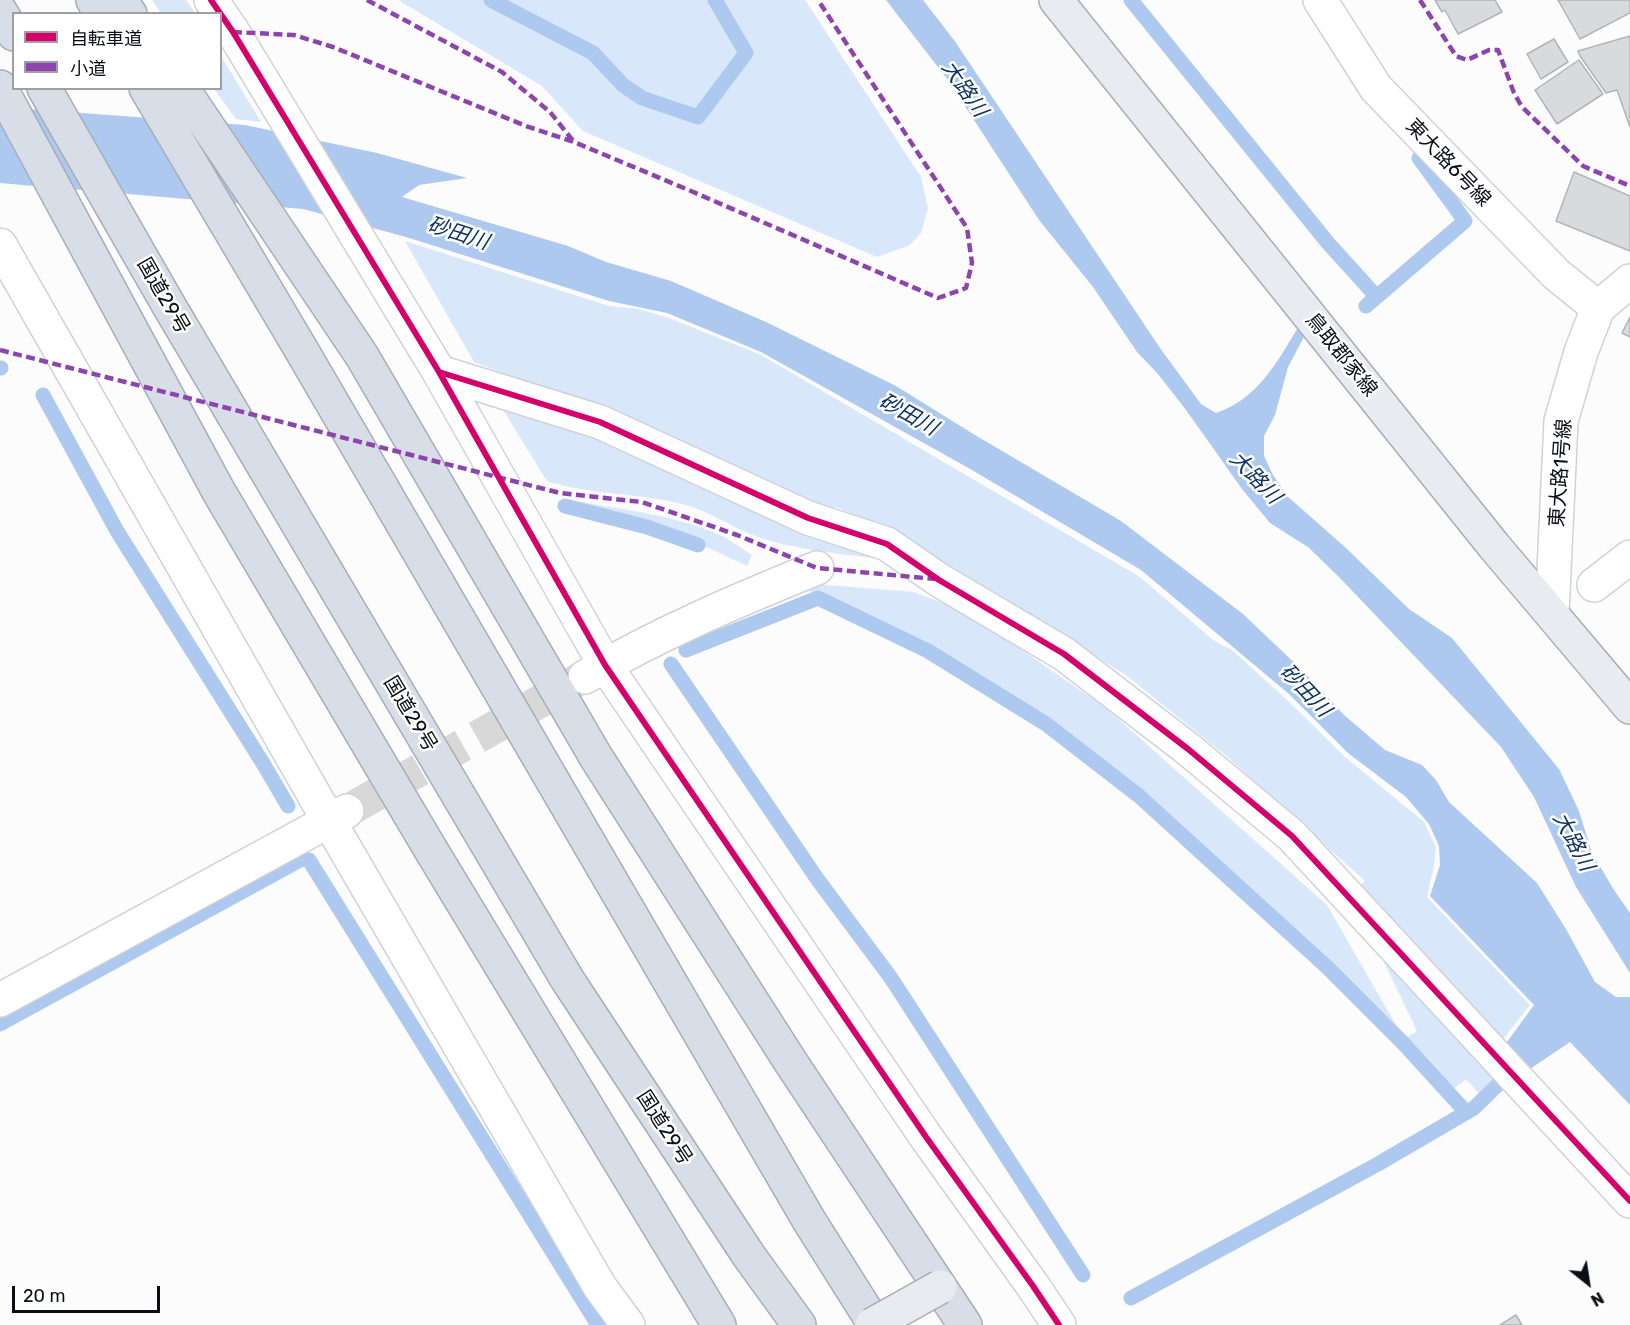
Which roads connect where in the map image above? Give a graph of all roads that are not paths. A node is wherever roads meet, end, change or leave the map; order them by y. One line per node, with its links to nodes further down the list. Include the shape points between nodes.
1 (1056, 0): 18 (main road, 鳥取郡家線)
2 (1320, 0): 13 (street, 東大路6号線, via 1377,88 1556,274)
3 (0, 10): 5 (highway)
4 (222, 15): 14 (street)
5 (12, 31)
6 (0, 87): 26 (highway, via 219,492)
7 (45, 90): 27 (highway, 国道29号, via 567,979 749,1256)
8 (147, 90): 28 (highway)
9 (183, 90): 24 (highway, via 362,356 596,757)
10 (0, 245): 12 (street)
11 (1630, 281): 13 (street, 東大路1号線)
12 (13, 289): 21 (street)
13 (1598, 308): 18 (street, 東大路1号線, via 1561,421)
14 (440, 372): 19 (street); 23 (street, via 600,422 808,518 887,544 1064,654 1188,749 1292,836)
15 (1630, 557): 17 (street)
16 (817, 568): 19 (street, via 750,595)
17 (1594, 585)
18 (1552, 613): 20 (main road, 鳥取郡家線)
19 (595, 671): 30 (street)
20 (1630, 707)
21 (339, 816): 22 (street); 25 (street, via 600,1287)
22 (0, 1000)
23 (1630, 1201)
24 (940, 1287): 28 (main road, bridge); 29 (highway)
25 (628, 1325)
26 (718, 1325)
27 (799, 1325)
28 (873, 1325)
29 (965, 1325)
30 (1059, 1325)

